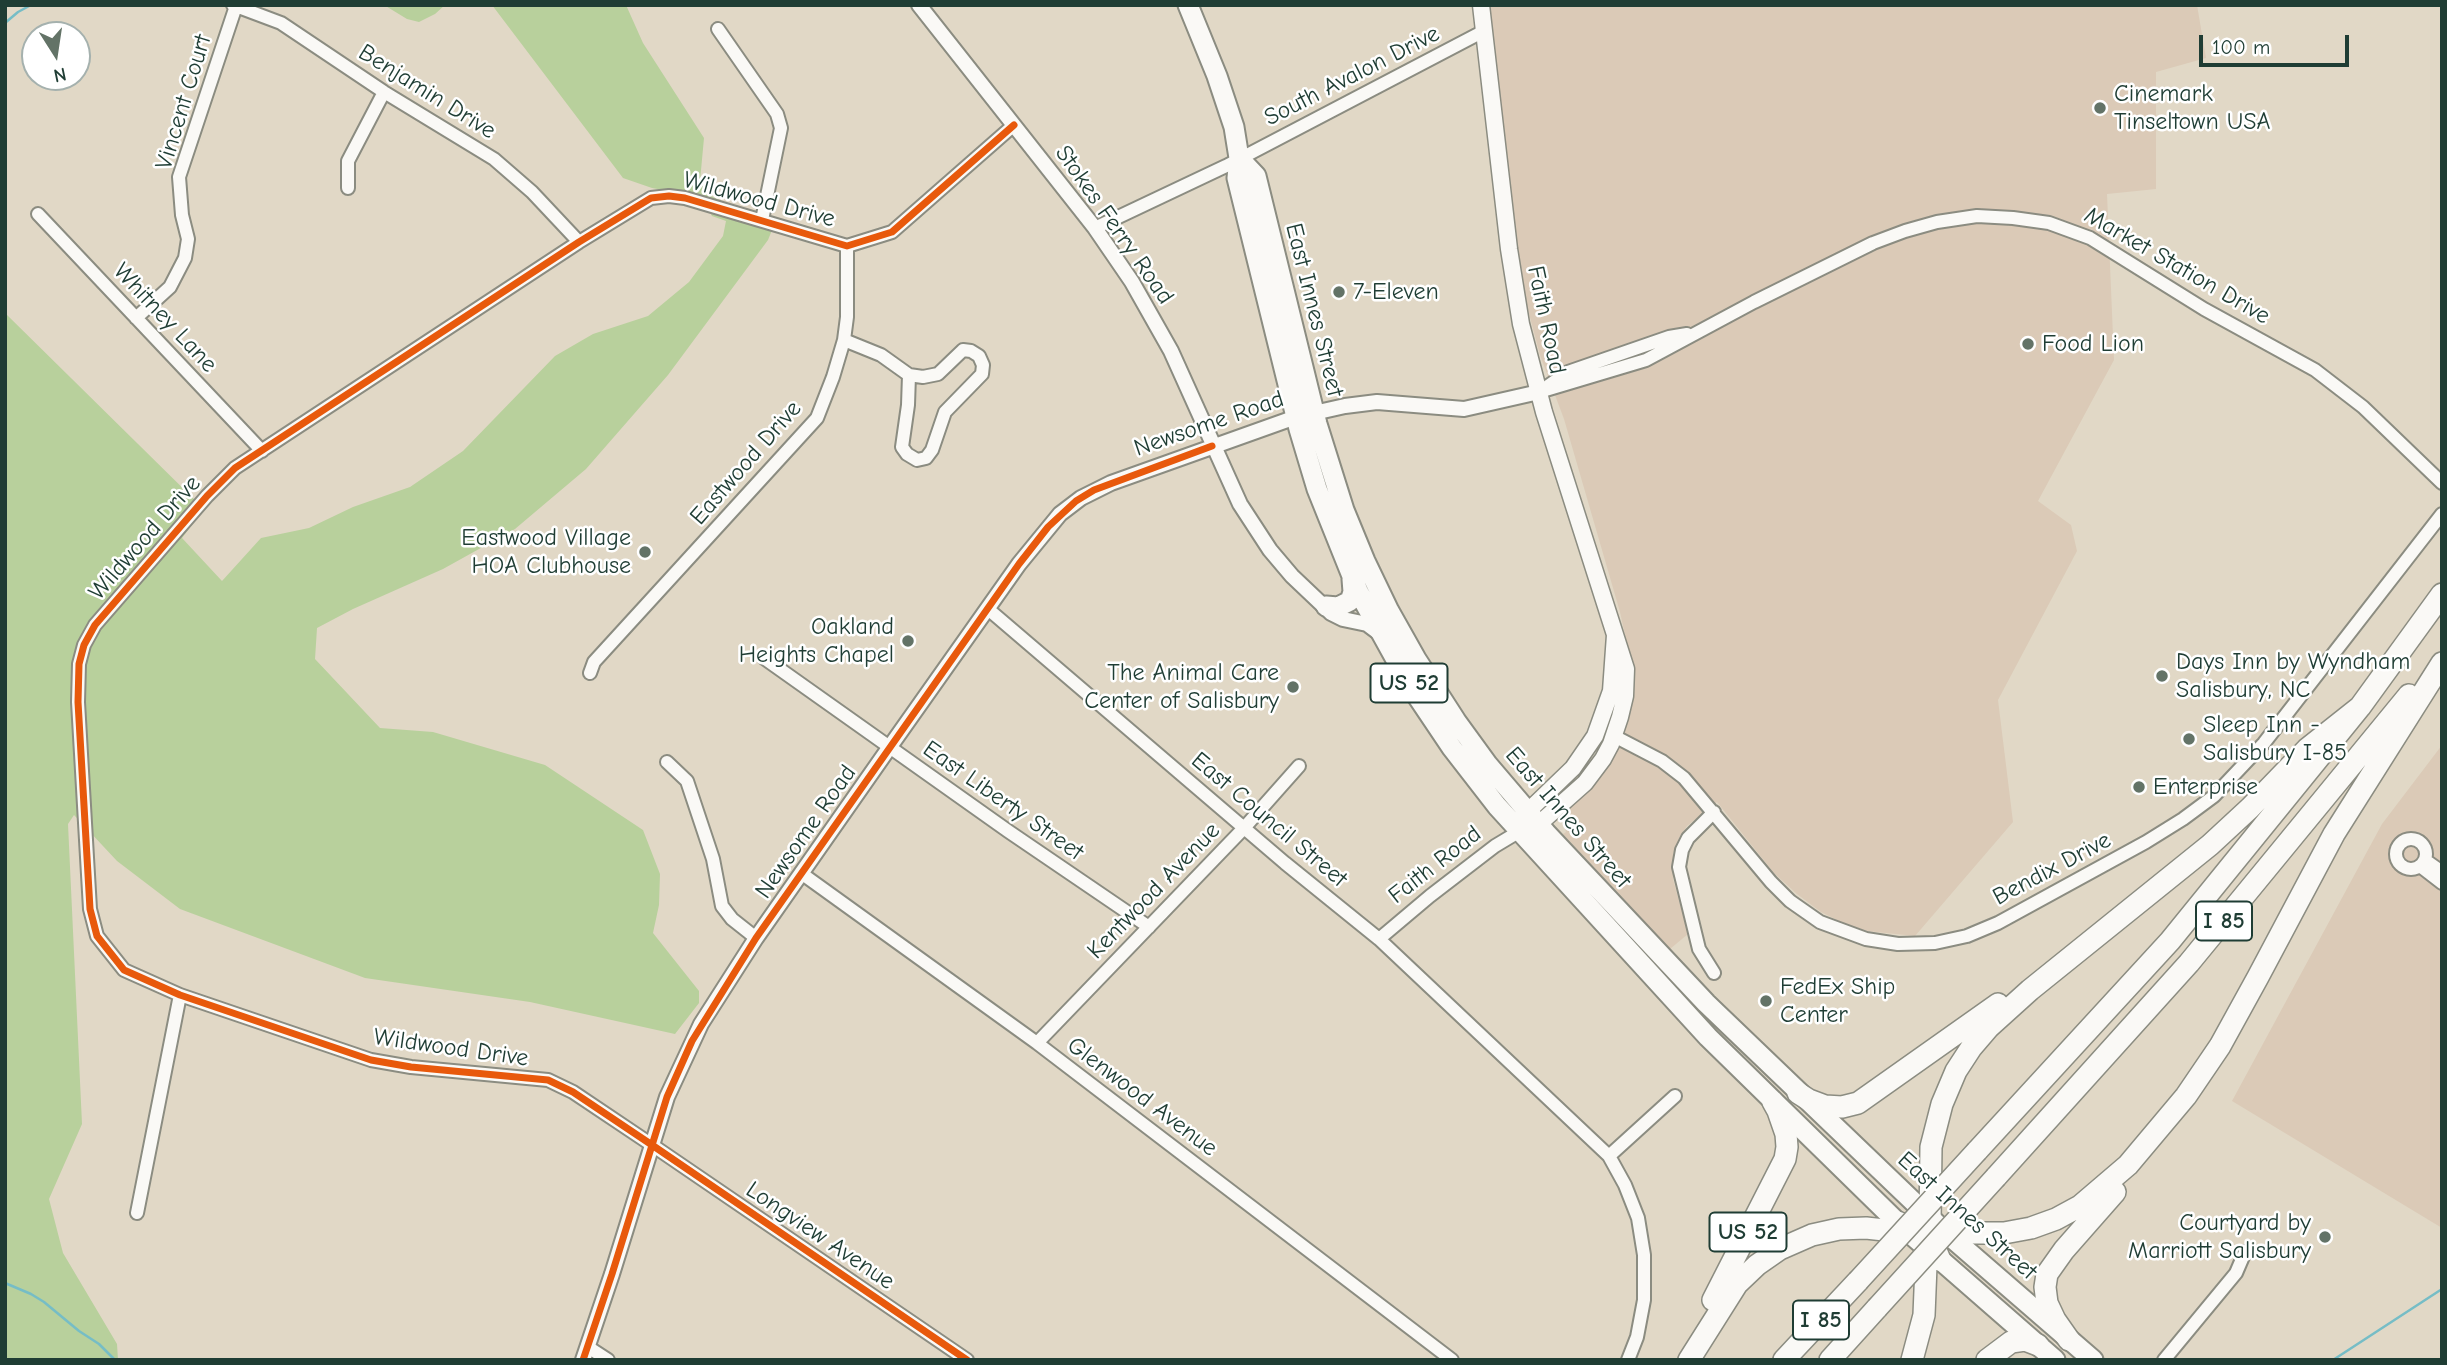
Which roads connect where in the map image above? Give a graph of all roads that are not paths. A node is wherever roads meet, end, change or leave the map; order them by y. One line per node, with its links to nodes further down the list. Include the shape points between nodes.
1 (919, 5): 8 (street, Stokes Ferry Road)
2 (1188, 5): 9 (main road, East Innes Street / US 52, via 1217,76)
3 (1481, 5): 6 (main road, Faith Road)
4 (234, 6): 7 (street, Benjamin Drive, via 281,23); 16 (street, Vincent Court, via 179,177 188,239 185,258 170,288)
5 (718, 29): 12 (street, via 777,114 781,128)
6 (1485, 32): 9 (street, South Avalon Drive); 19 (main road, Faith Road, via 1514,285)
7 (384, 92): 10 (street, via 348,161); 14 (street, Benjamin Drive, via 494,159)
8 (1014, 125): 13 (street, Stokes Ferry Road); 15 (street, Wildwood Drive, via 892,232)
9 (1239, 158): 13 (street, South Avalon Drive); 20 (main road, East Innes Street / US 52, via 1256,177)
10 (348, 188)
11 (38, 214): 16 (street, Whitney Lane)
12 (762, 220): 14 (street, Wildwood Drive, via 685,198 660,197); 15 (street, Wildwood Drive)
13 (1095, 228): 21 (street, Stokes Ferry Road, via 1166,342)
14 (579, 242): 22 (street, Wildwood Drive)
15 (847, 246): 17 (street, Eastwood Drive)
16 (136, 318): 22 (street, Whitney Lane)
17 (844, 340): 18 (street, via 881,355); 34 (street, Eastwood Drive, via 817,418)
18 (909, 375): 18 (street, via 901,447 917,460 932,450 945,412 982,374 983,365 979,356 962,350 938,374)
19 (1538, 392): 20 (street, Market Station Drive, via 1464,410 1388,402); 23 (street, Market Station Drive, via 1568,372 1669,337 1698,332 1872,243 1905,231 1977,216 2049,223 2090,238 2315,370 2363,407); 30 (main road, Faith Road)
20 (1305, 414): 21 (street, Newsome Road); 25 (main road, East Innes Street / US 52, via 1322,506); 41 (main road, East Innes Street / US 52, via 1393,619 1456,720)
21 (1212, 446): 27 (street, Stokes Ferry Road, via 1266,546); 28 (street, Newsome Road, via 1111,483 1076,501 1040,536)
22 (262, 451): 51 (street, Wildwood Drive, via 235,468 206,496 94,625 79,664 90,909 97,936 124,970)
23 (2442, 483)
24 (2442, 514): 40 (street, Bendix Drive, via 2264,743 2220,790 2146,842 1983,930 1916,945 1882,942 1835,928 1782,894)
25 (1350, 574): 27 (main road, via 1350,601); 29 (main road, East Innes Street / US 52)
26 (2442, 594): 35 (highway, I 85)
27 (1326, 606): 29 (street, Stokes Ferry Road, via 1336,616 1367,624)
28 (988, 608): 37 (street, Newsome Road); 42 (street, East Council Street)
29 (1380, 634): 41 (main road, East Innes Street / US 52, via 1442,733 1497,806)
30 (1615, 635): 36 (main road, Faith Road, via 1626,663 1626,679); 41 (main road, Faith Road, via 1611,691 1599,729)
31 (2442, 655): 72 (highway, I 85, bridge, via 2189,963)
32 (765, 658): 37 (street, East Liberty Street)
33 (2442, 663): 53 (highway, via 2338,826 2230,1028)
34 (590, 671)
35 (2360, 707): 46 (highway, via 2307,749 2210,845); 71 (highway, I 85, bridge, via 2170,941)
36 (1614, 736): 40 (street, Bendix Drive, via 1672,768); 41 (main road, Faith Road, via 1591,777)
37 (889, 748): 44 (street, Newsome Road); 47 (street, East Liberty Street)
38 (667, 762): 48 (street, via 687,781 713,859 722,906)
39 (1299, 766): 42 (street, Kentwood Avenue)
40 (1714, 812): 50 (street, via 1688,838 1679,867 1699,949)
41 (1529, 823): 49 (street, Faith Road); 54 (main road, East Innes Street / US 52); 56 (main road, East Innes Street / US 52, via 1670,997)
42 (1244, 828): 47 (street, Kentwood Avenue); 49 (street, East Council Street)
43 (2442, 872): 45 (street, via 2422,863)
44 (802, 873): 48 (street, Newsome Road); 52 (street, Glenwood Avenue)
45 (2442, 883)
46 (2109, 926): 54 (highway, via 1858,1103 1825,1106); 60 (highway, via 2008,1008 1961,1063 1932,1139)
47 (1149, 927): 52 (street, Kentwood Avenue)
48 (756, 938): 57 (street, Newsome Road, via 692,1041)
49 (1380, 939): 58 (street, East Council Street)
50 (1714, 973)
51 (180, 995): 57 (street, Wildwood Drive, via 371,1060 548,1080); 59 (street)
52 (1037, 1043): 67 (street, Glenwood Avenue)
53 (2194, 1085): 60 (highway, via 2128,1165 2072,1211 2013,1232); 62 (highway, via 2153,1145 2050,1269 2047,1303)
54 (1798, 1093): 60 (main road, East Innes Street / US 52)
55 (1675, 1096): 58 (street)
56 (1773, 1102): 60 (main road, East Innes Street); 69 (highway, US 52, via 1786,1134 1785,1159)
57 (652, 1145): 64 (street, Newsome Road); 66 (street, Longview Avenue)
58 (1609, 1156): 68 (street, East Council Street, via 1638,1218 1644,1255 1644,1300)
59 (137, 1213)
60 (1928, 1233): 62 (main road, East Innes Street); 63 (main road, East Innes Street); 70 (highway, via 1839,1228 1780,1249 1737,1284); 73 (highway, via 1924,1315)
61 (2245, 1252): 77 (street, via 2236,1273)
62 (2069, 1340): 76 (main road, East Innes Street)
63 (2038, 1345): 74 (highway, via 2025,1340 2011,1342); 75 (main road, East Innes Street)
64 (586, 1353): 65 (street)
65 (608, 1360)
66 (967, 1360)
67 (1452, 1360)
68 (1628, 1360)
69 (1683, 1360)
70 (1689, 1360)
71 (1784, 1360)
72 (1830, 1360)
73 (1912, 1360)
74 (1987, 1360)
75 (2055, 1360)
76 (2093, 1360)
77 (2164, 1360)

